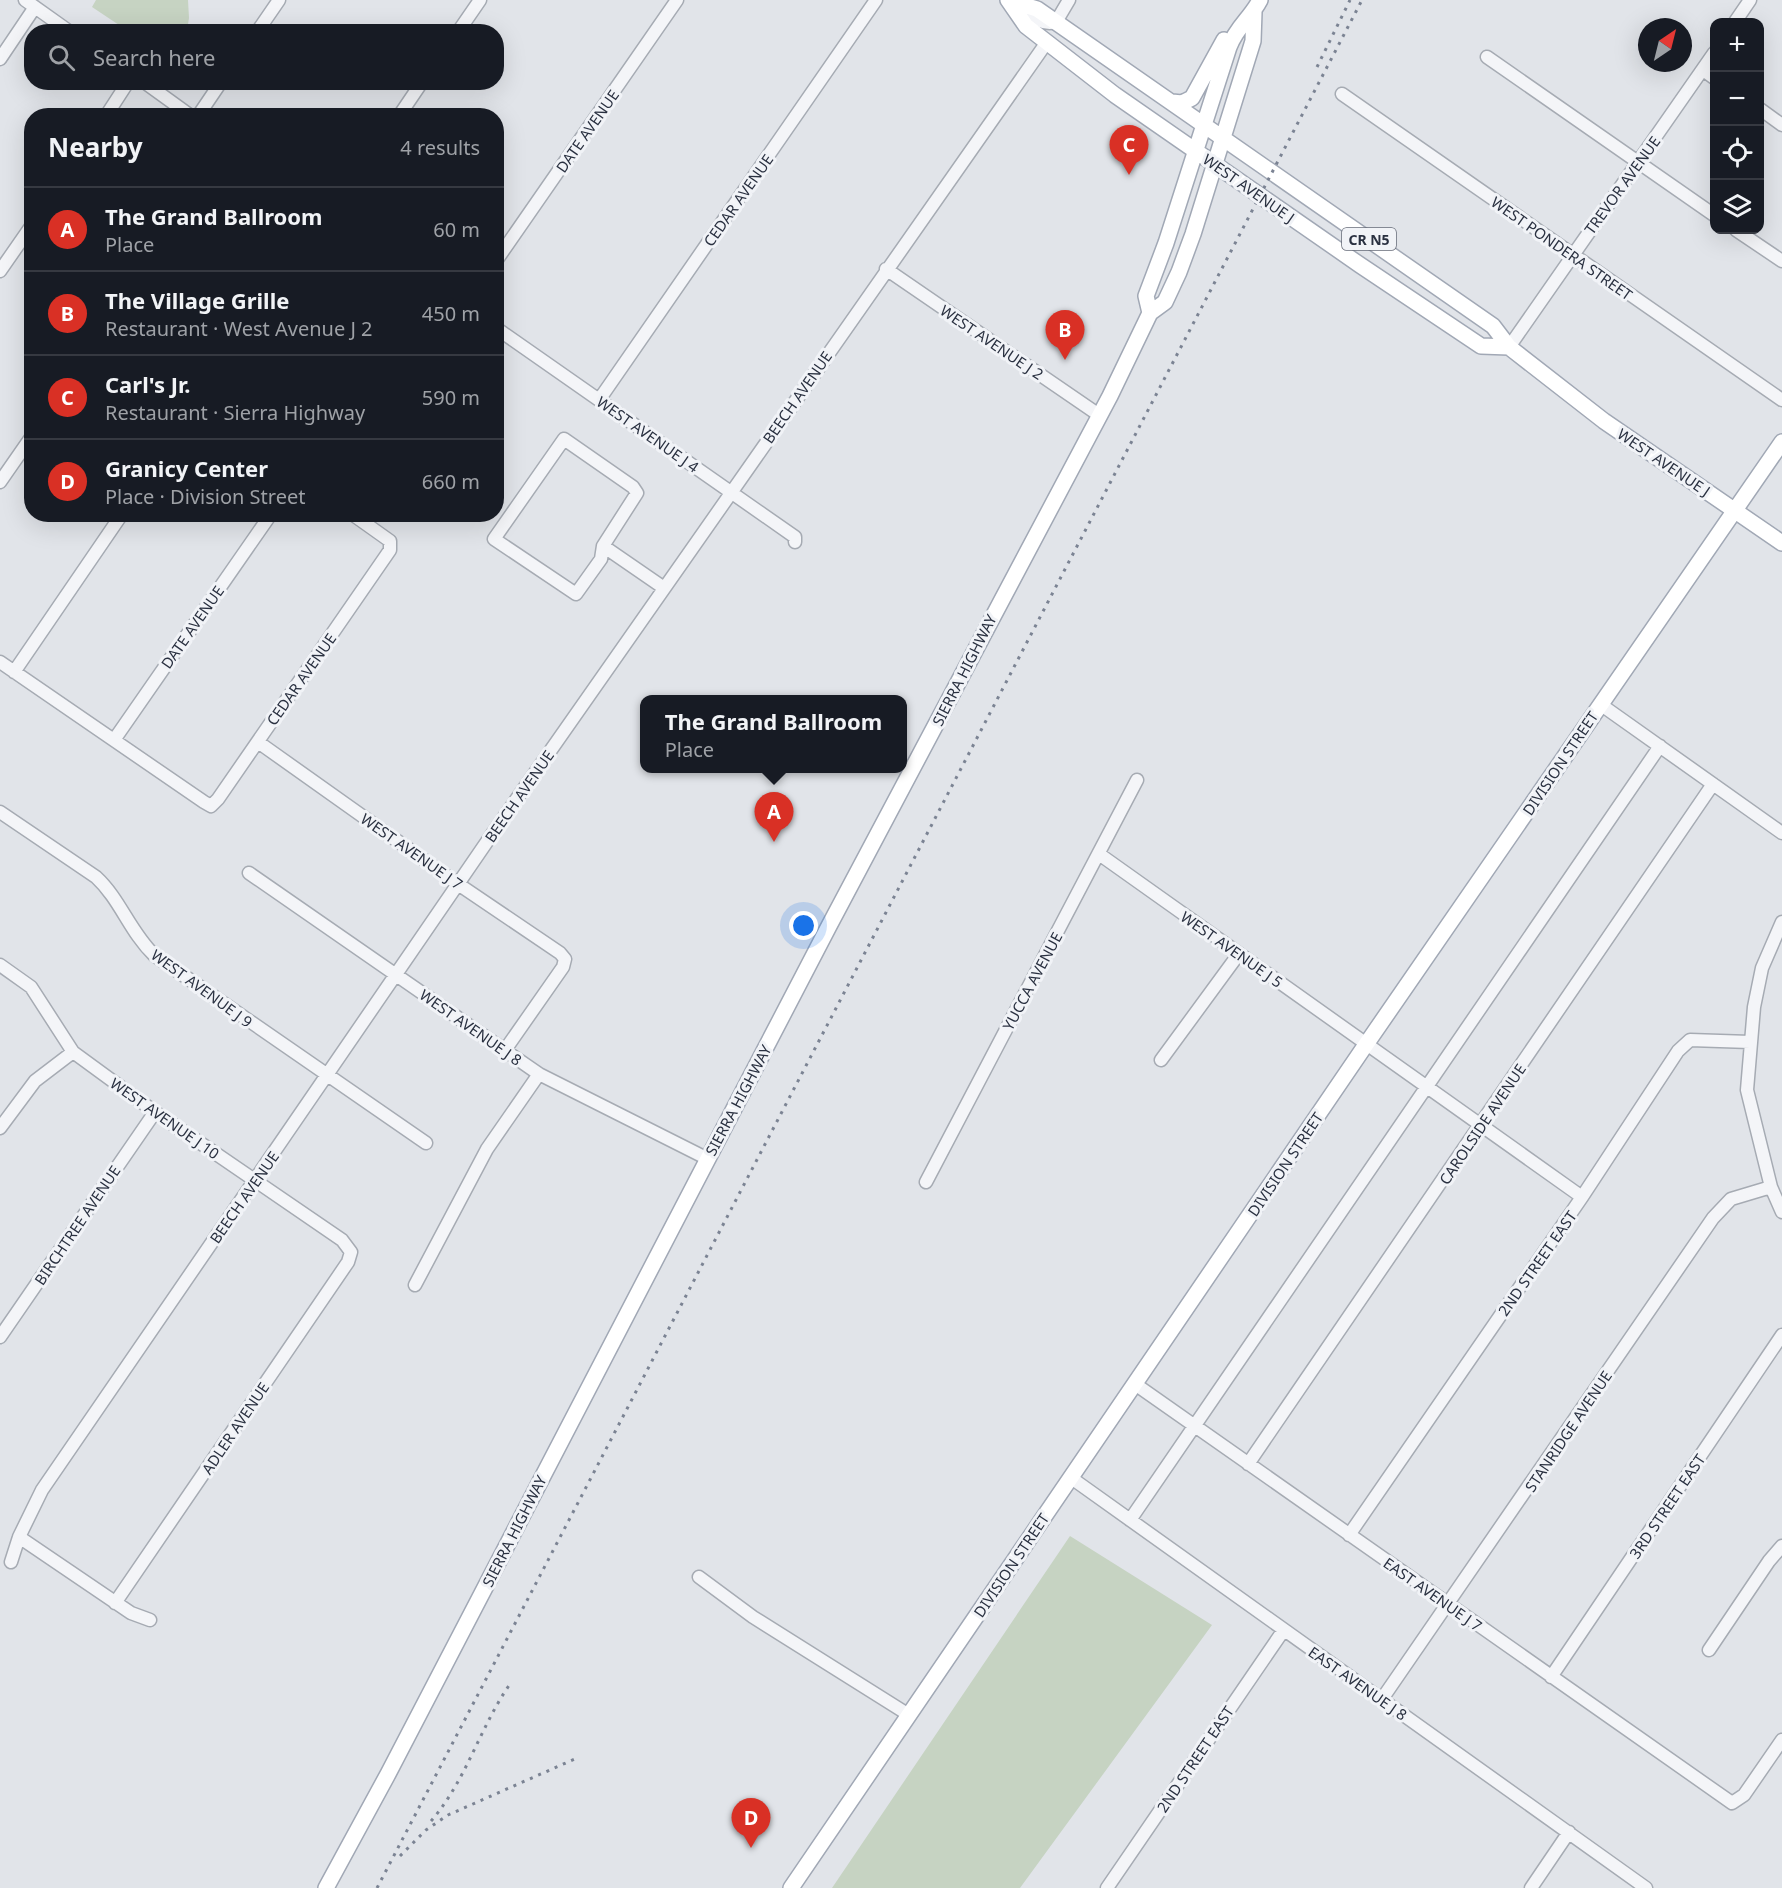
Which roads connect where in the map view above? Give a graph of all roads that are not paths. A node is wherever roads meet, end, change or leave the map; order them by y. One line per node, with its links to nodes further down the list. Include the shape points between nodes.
1 (279, 0): 13 (street)
2 (480, 0): 14 (street)
3 (677, 0): 41 (street, DATE AVENUE)
4 (876, 0): 49 (street, CEDAR AVENUE)
5 (1008, 0): 11 (main road, WEST AVENUE J / CR N5, via 1037,9); 15 (main road, WEST AVENUE J, via 1026,26)
6 (1069, 0): 11 (street)
7 (1750, 0): 10 (street)
8 (30, 4): 12 (street); 17 (street)
9 (1257, 6): 26 (main road, via 1236,17 1192,98); 33 (main road, SIERRA HIGHWAY, via 1234,33); 34 (main road, SIERRA HIGHWAY, via 1253,40)
10 (1738, 18)
11 (1056, 22): 26 (main road, WEST AVENUE J / CR N5)
12 (59, 24)
13 (262, 24)
14 (464, 24)
15 (1047, 42): 35 (main road, WEST AVENUE J); 44 (street, BEECH AVENUE)
16 (1487, 57): 36 (street)
17 (0, 59)
18 (1710, 59): 19 (street, TREVOR AVENUE)
19 (1703, 70): 20 (street); 36 (street, TREVOR AVENUE)
20 (1710, 75)
21 (123, 90): 27 (street)
22 (155, 90): 28 (street)
23 (216, 90): 29 (street)
24 (417, 90): 30 (street)
25 (1342, 94): 42 (street, WEST PONDERA STREET)
26 (1172, 102): 33 (main road, WEST AVENUE J / CR N5)
27 (111, 108)
28 (180, 108)
29 (203, 108)
30 (404, 108)
31 (1764, 112): 32 (street)
32 (1782, 124)
33 (1205, 125): 34 (main road, WEST AVENUE J / CR N5); 35 (main road, SIERRA HIGHWAY)
34 (1223, 138): 37 (main road, SIERRA HIGHWAY); 48 (main road, WEST AVENUE J / CR N5, via 1493,326)
35 (1196, 151): 37 (main road, WEST AVENUE J); 46 (main road, SIERRA HIGHWAY, via 1146,296)
36 (1639, 162): 38 (street); 42 (street, TREVOR AVENUE)
37 (1214, 164): 46 (main road, SIERRA HIGHWAY, via 1172,287 1165,302); 48 (main road, WEST AVENUE J, via 1481,346)
38 (1710, 212)
39 (1742, 234): 43 (street)
40 (24, 236): 45 (street)
41 (504, 249)
42 (1571, 255): 48 (street, TREVOR AVENUE); 50 (street, WEST PONDERA STREET)
43 (1782, 261)
44 (886, 269): 51 (street, WEST AVENUE J 2); 55 (street, BEECH AVENUE)
45 (0, 271)
46 (1150, 313): 51 (main road, SIERRA HIGHWAY)
47 (504, 334): 49 (street, WEST AVENUE J 4)
48 (1509, 347): 56 (main road, WEST AVENUE J / CR N5, via 1604,421)
49 (599, 400): 55 (street, WEST AVENUE J 4)
50 (1782, 400)
51 (1100, 415): 93 (main road, SIERRA HIGHWAY)
52 (1782, 442): 56 (main road, DIVISION STREET)
53 (24, 448): 54 (street)
54 (0, 482)
55 (731, 492): 60 (street, WEST AVENUE J 4, via 795,537); 63 (street, BEECH AVENUE)
56 (1734, 510): 61 (main road, CR N5); 66 (main road, DIVISION STREET)
57 (117, 522): 65 (street)
58 (265, 522): 67 (street, DATE AVENUE)
59 (363, 522): 68 (street, CEDAR AVENUE, via 390,541 390,550)
60 (795, 542)
61 (1782, 543)
62 (603, 546): 62 (street, via 638,493 564,439 494,538 576,594 601,559); 63 (street)
63 (664, 588): 76 (street, BEECH AVENUE)
64 (0, 662): 65 (street)
65 (14, 672): 67 (street)
66 (1600, 704): 69 (street); 82 (main road, DIVISION STREET)
67 (114, 740): 68 (street, CEDAR AVENUE, via 211,806)
68 (258, 742): 76 (street, WEST AVENUE J 7)
69 (1659, 746): 71 (street); 88 (street)
70 (1137, 780): 74 (street, YUCCA AVENUE)
71 (1713, 784): 73 (street); 90 (street, CAROLSIDE AVENUE)
72 (0, 812): 87 (street, WEST AVENUE J 9, via 101,881 154,955)
73 (1782, 833)
74 (1099, 854): 78 (street, WEST AVENUE J 5); 95 (street, YUCCA AVENUE)
75 (249, 873): 80 (street, WEST AVENUE J 8)
76 (458, 884): 80 (street, BEECH AVENUE); 83 (street, WEST AVENUE J 7, via 565,959)
77 (1782, 922): 81 (street, via 1762,968)
78 (1238, 955): 82 (street, WEST AVENUE J 5); 85 (street)
79 (0, 965): 84 (street, WEST AVENUE J 10, via 31,987)
80 (396, 975): 83 (street, WEST AVENUE J 8); 87 (street, BEECH AVENUE)
81 (1750, 1042): 96 (street, via 1747,1090); 97 (street, 2ND STREET EAST, via 1690,1040 1678,1051)
82 (1366, 1043): 88 (street, WEST AVENUE J 5); 103 (main road, DIVISION STREET)
83 (505, 1050): 86 (street, WEST AVENUE J 8)
84 (73, 1052): 89 (street, WEST AVENUE J 10); 91 (street, via 35,1081)
85 (1161, 1060)
86 (539, 1074): 93 (street, WEST AVENUE J 8); 100 (street, via 487,1149)
87 (327, 1076): 92 (street, WEST AVENUE J 9); 94 (street, BEECH AVENUE)
88 (1428, 1086): 90 (street, WEST AVENUE J 5); 104 (street)
89 (154, 1112): 94 (street, WEST AVENUE J 10); 102 (street, BIRCHTREE AVENUE)
90 (1482, 1125): 97 (street, WEST AVENUE J 5); 105 (street, CAROLSIDE AVENUE)
91 (0, 1128)
92 (426, 1143)
93 (708, 1159): 123 (main road, SIERRA HIGHWAY)
94 (255, 1181): 99 (street, WEST AVENUE J 10, via 342,1240); 109 (street, BEECH AVENUE, via 42,1490)
95 (926, 1182)
96 (1771, 1187): 98 (street); 114 (street, STANRIDGE AVENUE, via 1731,1199 1713,1218)
97 (1582, 1197): 108 (street, 2ND STREET EAST)
98 (1782, 1212)
99 (351, 1252): 113 (street, ADLER AVENUE, via 348,1262)
100 (415, 1285)
101 (1782, 1335): 118 (street, 3RD STREET EAST)
102 (0, 1337)
103 (1135, 1384): 104 (street, EAST AVENUE J 7); 106 (main road, DIVISION STREET)
104 (1195, 1426): 105 (street, EAST AVENUE J 7); 107 (street)
105 (1248, 1464): 108 (street, EAST AVENUE J 7)
106 (1070, 1477): 107 (street, EAST AVENUE J 8); 120 (main road, DIVISION STREET)
107 (1130, 1520): 116 (street, EAST AVENUE J 8)
108 (1349, 1535): 114 (street, EAST AVENUE J 7)
109 (19, 1537): 111 (street, BEECH AVENUE); 113 (street)
110 (1782, 1546): 117 (street)
111 (11, 1562)
112 (699, 1577): 120 (street, via 753,1617)
113 (115, 1602): 115 (street)
114 (1449, 1605): 118 (street, EAST AVENUE J 7); 119 (street, STANRIDGE AVENUE)
115 (150, 1620)
116 (1283, 1631): 119 (street, EAST AVENUE J 8); 125 (street, 2ND STREET EAST)
117 (1709, 1650)
118 (1551, 1677): 121 (street, EAST AVENUE J 7, via 1732,1803 1744,1795)
119 (1382, 1699): 122 (street, EAST AVENUE J 8)
120 (909, 1715): 124 (main road, DIVISION STREET)
121 (1782, 1740)
122 (1569, 1832): 126 (street); 127 (street, EAST AVENUE J 8)
123 (326, 1888)
124 (791, 1888)
125 (1107, 1888)
126 (1530, 1888)
127 (1646, 1888)

